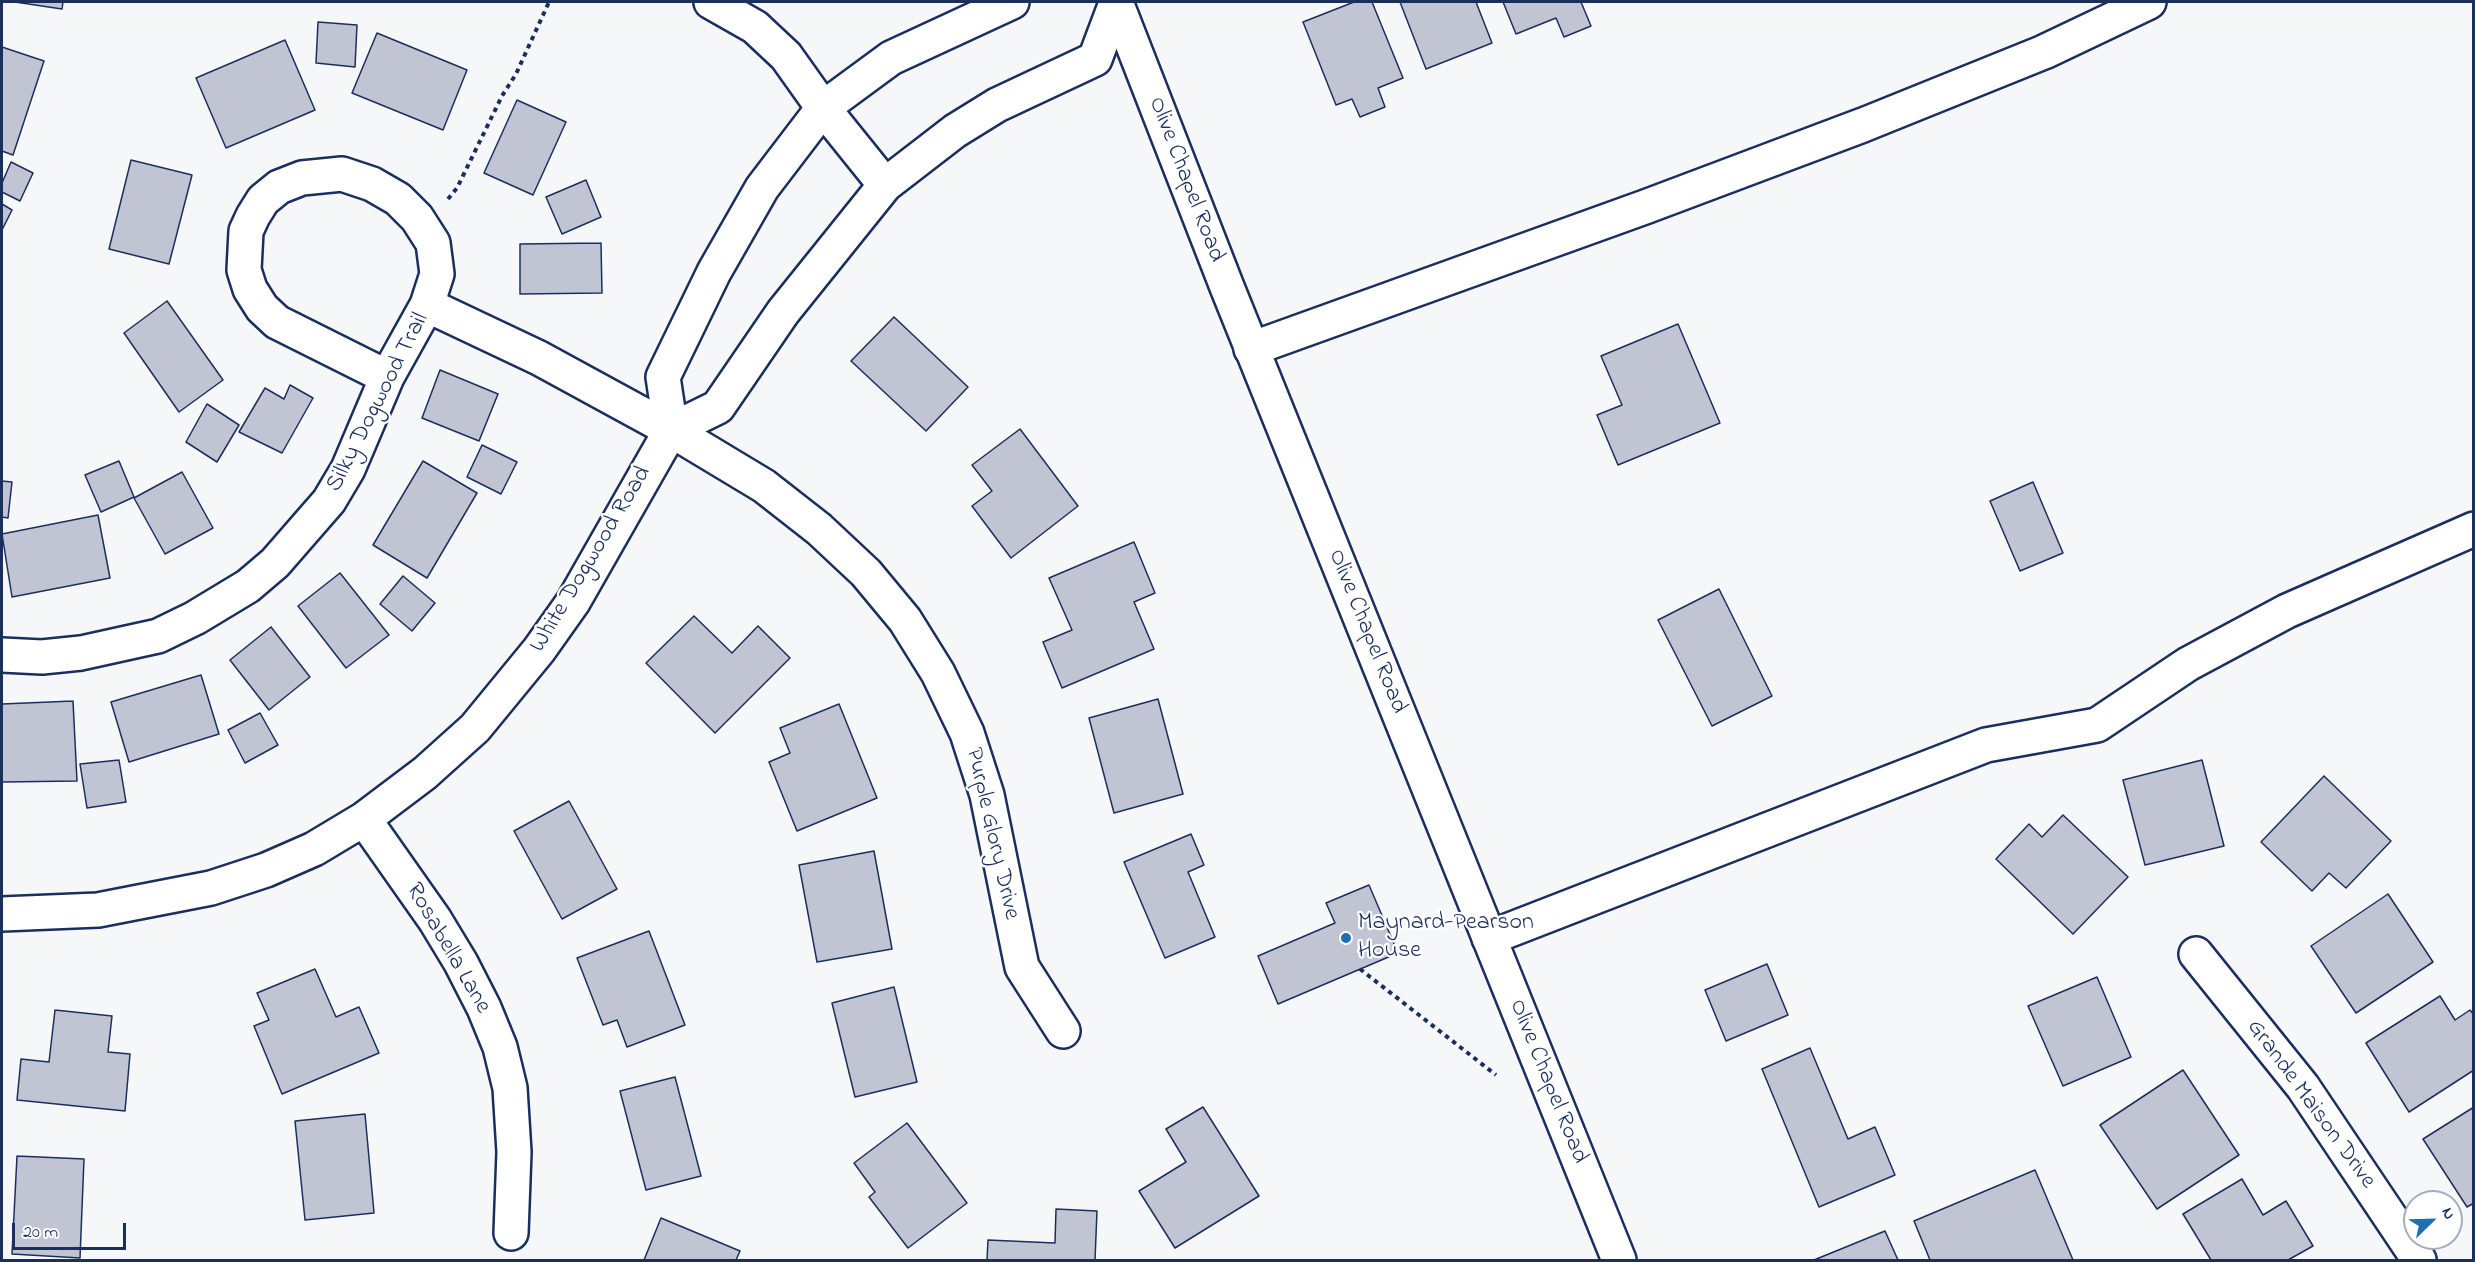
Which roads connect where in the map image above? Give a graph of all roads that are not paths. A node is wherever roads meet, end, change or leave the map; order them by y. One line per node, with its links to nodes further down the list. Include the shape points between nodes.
1 (711, 2): 5 (street, via 755,27 786,56)
2 (1012, 2): 5 (street, via 891,58)
3 (1116, 2): 6 (street, via 1095,59 997,105 955,131); 8 (street, Olive Chapel Road)
4 (2149, 2): 8 (street, via 2044,52 1863,125)
5 (823, 108): 6 (street); 10 (street, via 762,188 714,272 663,377)
6 (885, 185): 10 (street, via 783,312 718,407)
7 (427, 305): 9 (street, Silky Dogwood Trail); 9 (street, via 437,274 433,243 404,205 372,184 342,174 302,178 279,187 263,200 253,216 246,231 244,270 262,308 277,322); 10 (street, Silky Dogwood Trail, via 539,358)
8 (1251, 349): 15 (street, Olive Chapel Road)
9 (387, 377): 12 (street, Silky Dogwood Trail, via 348,469 329,501 275,563 248,586 195,618 149,638 81,653 42,657)
10 (671, 430): 13 (street, White Dogwood Road, via 573,602 520,674 475,728 425,773); 17 (street, Purple Glory Drive, via 764,486 819,529 866,573 905,620 938,673 967,733 987,795 1022,967)
11 (2474, 529): 15 (street, via 2287,611 2188,664 2097,725 1986,746)
12 (2, 655)
13 (364, 819): 14 (street, White Dogwood Road, via 314,849 211,888 98,910); 18 (street, Rosabella Lane, via 461,963 500,1047 510,1088 514,1152)
14 (2, 914)
15 (1489, 938): 19 (street, Olive Chapel Road)
16 (2196, 954): 20 (street, Grande Maison Drive, via 2303,1087)
17 (1063, 1031)
18 (511, 1233)
19 (1619, 1260)
20 (2419, 1260)

